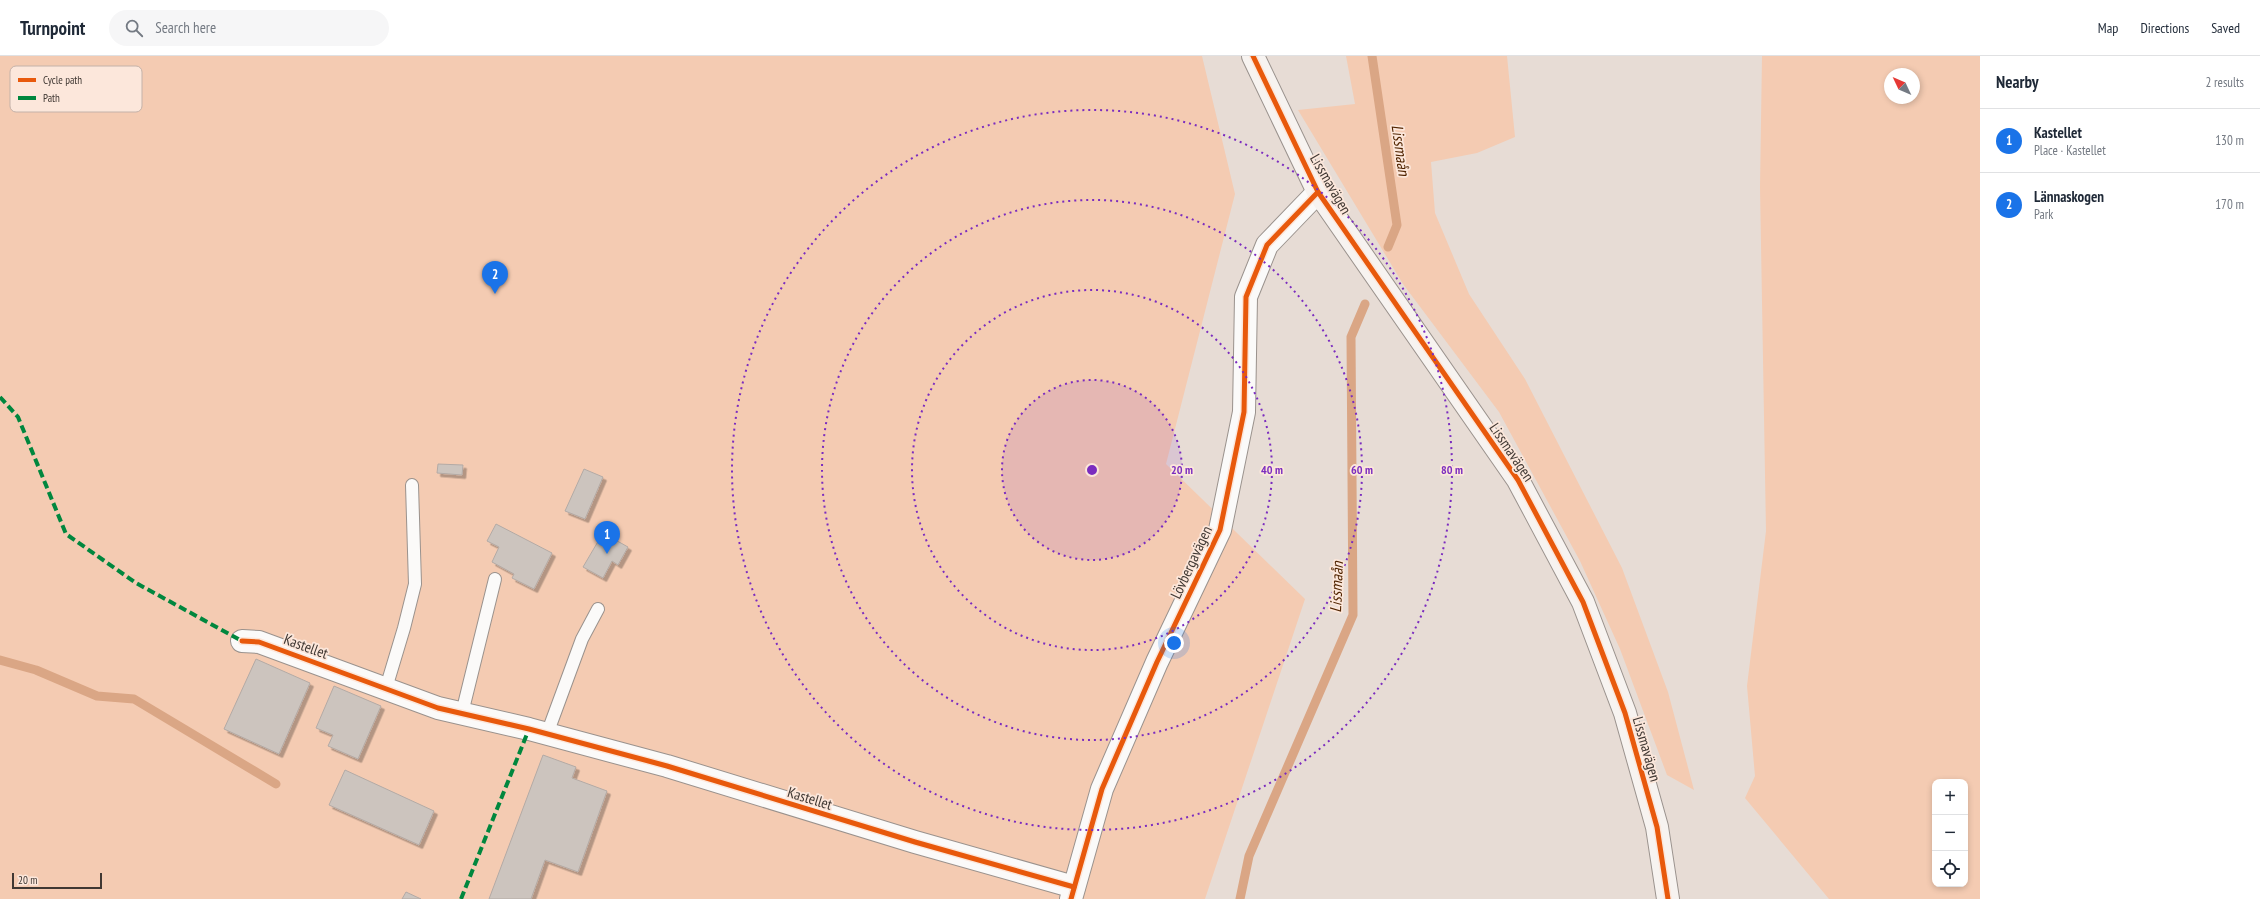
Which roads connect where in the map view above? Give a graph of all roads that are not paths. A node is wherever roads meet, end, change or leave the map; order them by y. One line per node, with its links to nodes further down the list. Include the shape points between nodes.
1 (1253, 56): 2 (street, Lissmavägen)
2 (1318, 192): 10 (street, Lövbergavägen, via 1267,245 1246,297 1244,412 1220,530 1157,662 1102,789); 11 (street, Lissmavägen, via 1518,480 1583,602 1625,713 1657,827)
3 (412, 485): 7 (lane, via 415,584)
4 (495, 579): 8 (lane)
5 (598, 609): 9 (lane, via 582,639)
6 (242, 641): 7 (street, Kastellet, via 259,642)
7 (386, 688): 8 (street, Kastellet, via 438,708)
8 (462, 713): 9 (street, Kastellet)
9 (547, 734): 10 (street, Kastellet, via 667,766)
10 (1072, 893)
11 (1668, 899)

